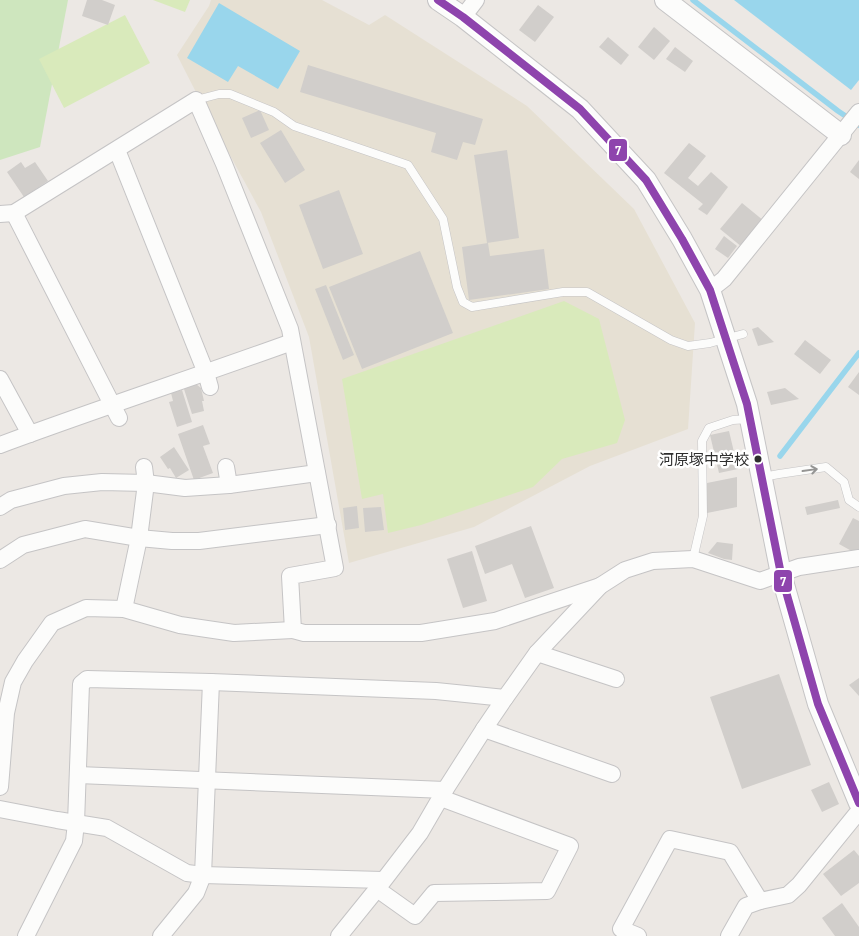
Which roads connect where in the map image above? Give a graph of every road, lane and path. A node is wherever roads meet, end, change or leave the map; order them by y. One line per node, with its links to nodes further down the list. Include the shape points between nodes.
1 (438, 0): 4 (street)
2 (476, 0): 4 (street)
3 (665, 0): 7 (street)
4 (463, 17): 10 (street, via 580,109 646,180)
5 (196, 100): 8 (street); 11 (lane, via 230,94 274,112 294,126 408,165 443,219 457,287 463,302 472,307 563,292 588,292 671,340 688,346); 12 (street, via 228,173)
6 (859, 112): 7 (street)
7 (844, 132): 10 (street, via 724,279)
8 (118, 150): 9 (street); 14 (street)
9 (7, 214): 15 (street)
10 (710, 290): 11 (street)
11 (734, 336): 16 (street)
12 (292, 342): 14 (street); 20 (street)
13 (0, 379): 17 (street)
14 (208, 380): 15 (street)
15 (116, 411): 17 (street)
16 (750, 419): 22 (street); 29 (lane, via 733,420 710,428 702,442 703,516)
17 (30, 434): 18 (street)
18 (0, 445)
19 (226, 467): 23 (street)
20 (318, 473): 23 (street); 26 (street)
21 (145, 475): 23 (street, via 185,488); 24 (street, via 64,486 12,500); 27 (street)
22 (762, 478): 25 (lane, one-way to 25, via 826,468 844,482 849,500); 31 (street)
23 (229, 485)
24 (0, 507)
25 (859, 507)
26 (328, 525): 27 (street, via 199,541); 34 (street, via 335,568 290,576)
27 (139, 538): 30 (street, via 85,529 23,545); 33 (street)
28 (859, 558): 31 (street, via 799,567)
29 (693, 559): 31 (street, via 760,581); 32 (street, via 653,561 625,570)
30 (0, 560)
31 (781, 574): 46 (street, via 818,704)
32 (600, 586): 34 (street, via 494,621 421,633 304,633); 35 (street)
33 (124, 609): 34 (street, via 180,625 234,633); 39 (street, via 86,608 52,623 24,660)
34 (293, 630)
35 (537, 653): 36 (street); 38 (street)
36 (616, 679)
37 (211, 682): 38 (street, via 436,691); 42 (street, via 88,679 81,684); 43 (street)
38 (505, 698): 40 (street)
39 (3, 713): 44 (street)
40 (484, 729): 41 (street); 45 (street)
41 (612, 774)
42 (78, 775): 43 (street); 49 (street)
43 (207, 780): 45 (street); 50 (street)
44 (0, 787)
45 (443, 794): 51 (street, via 420,833); 51 (street, via 570,846 547,891 434,893 415,916)
46 (859, 803)
47 (0, 809): 49 (street)
48 (859, 811): 52 (street, via 794,890 788,895)
49 (76, 823): 50 (street, via 106,828 187,873); 53 (street, via 74,841)
50 (203, 875): 51 (street); 54 (street, via 196,893)
51 (380, 885): 55 (street)
52 (760, 901): 56 (street, via 730,852 670,839 621,929); 57 (street, via 746,906)
53 (26, 936)
54 (162, 936)
55 (339, 936)
56 (638, 936)
57 (729, 936)

